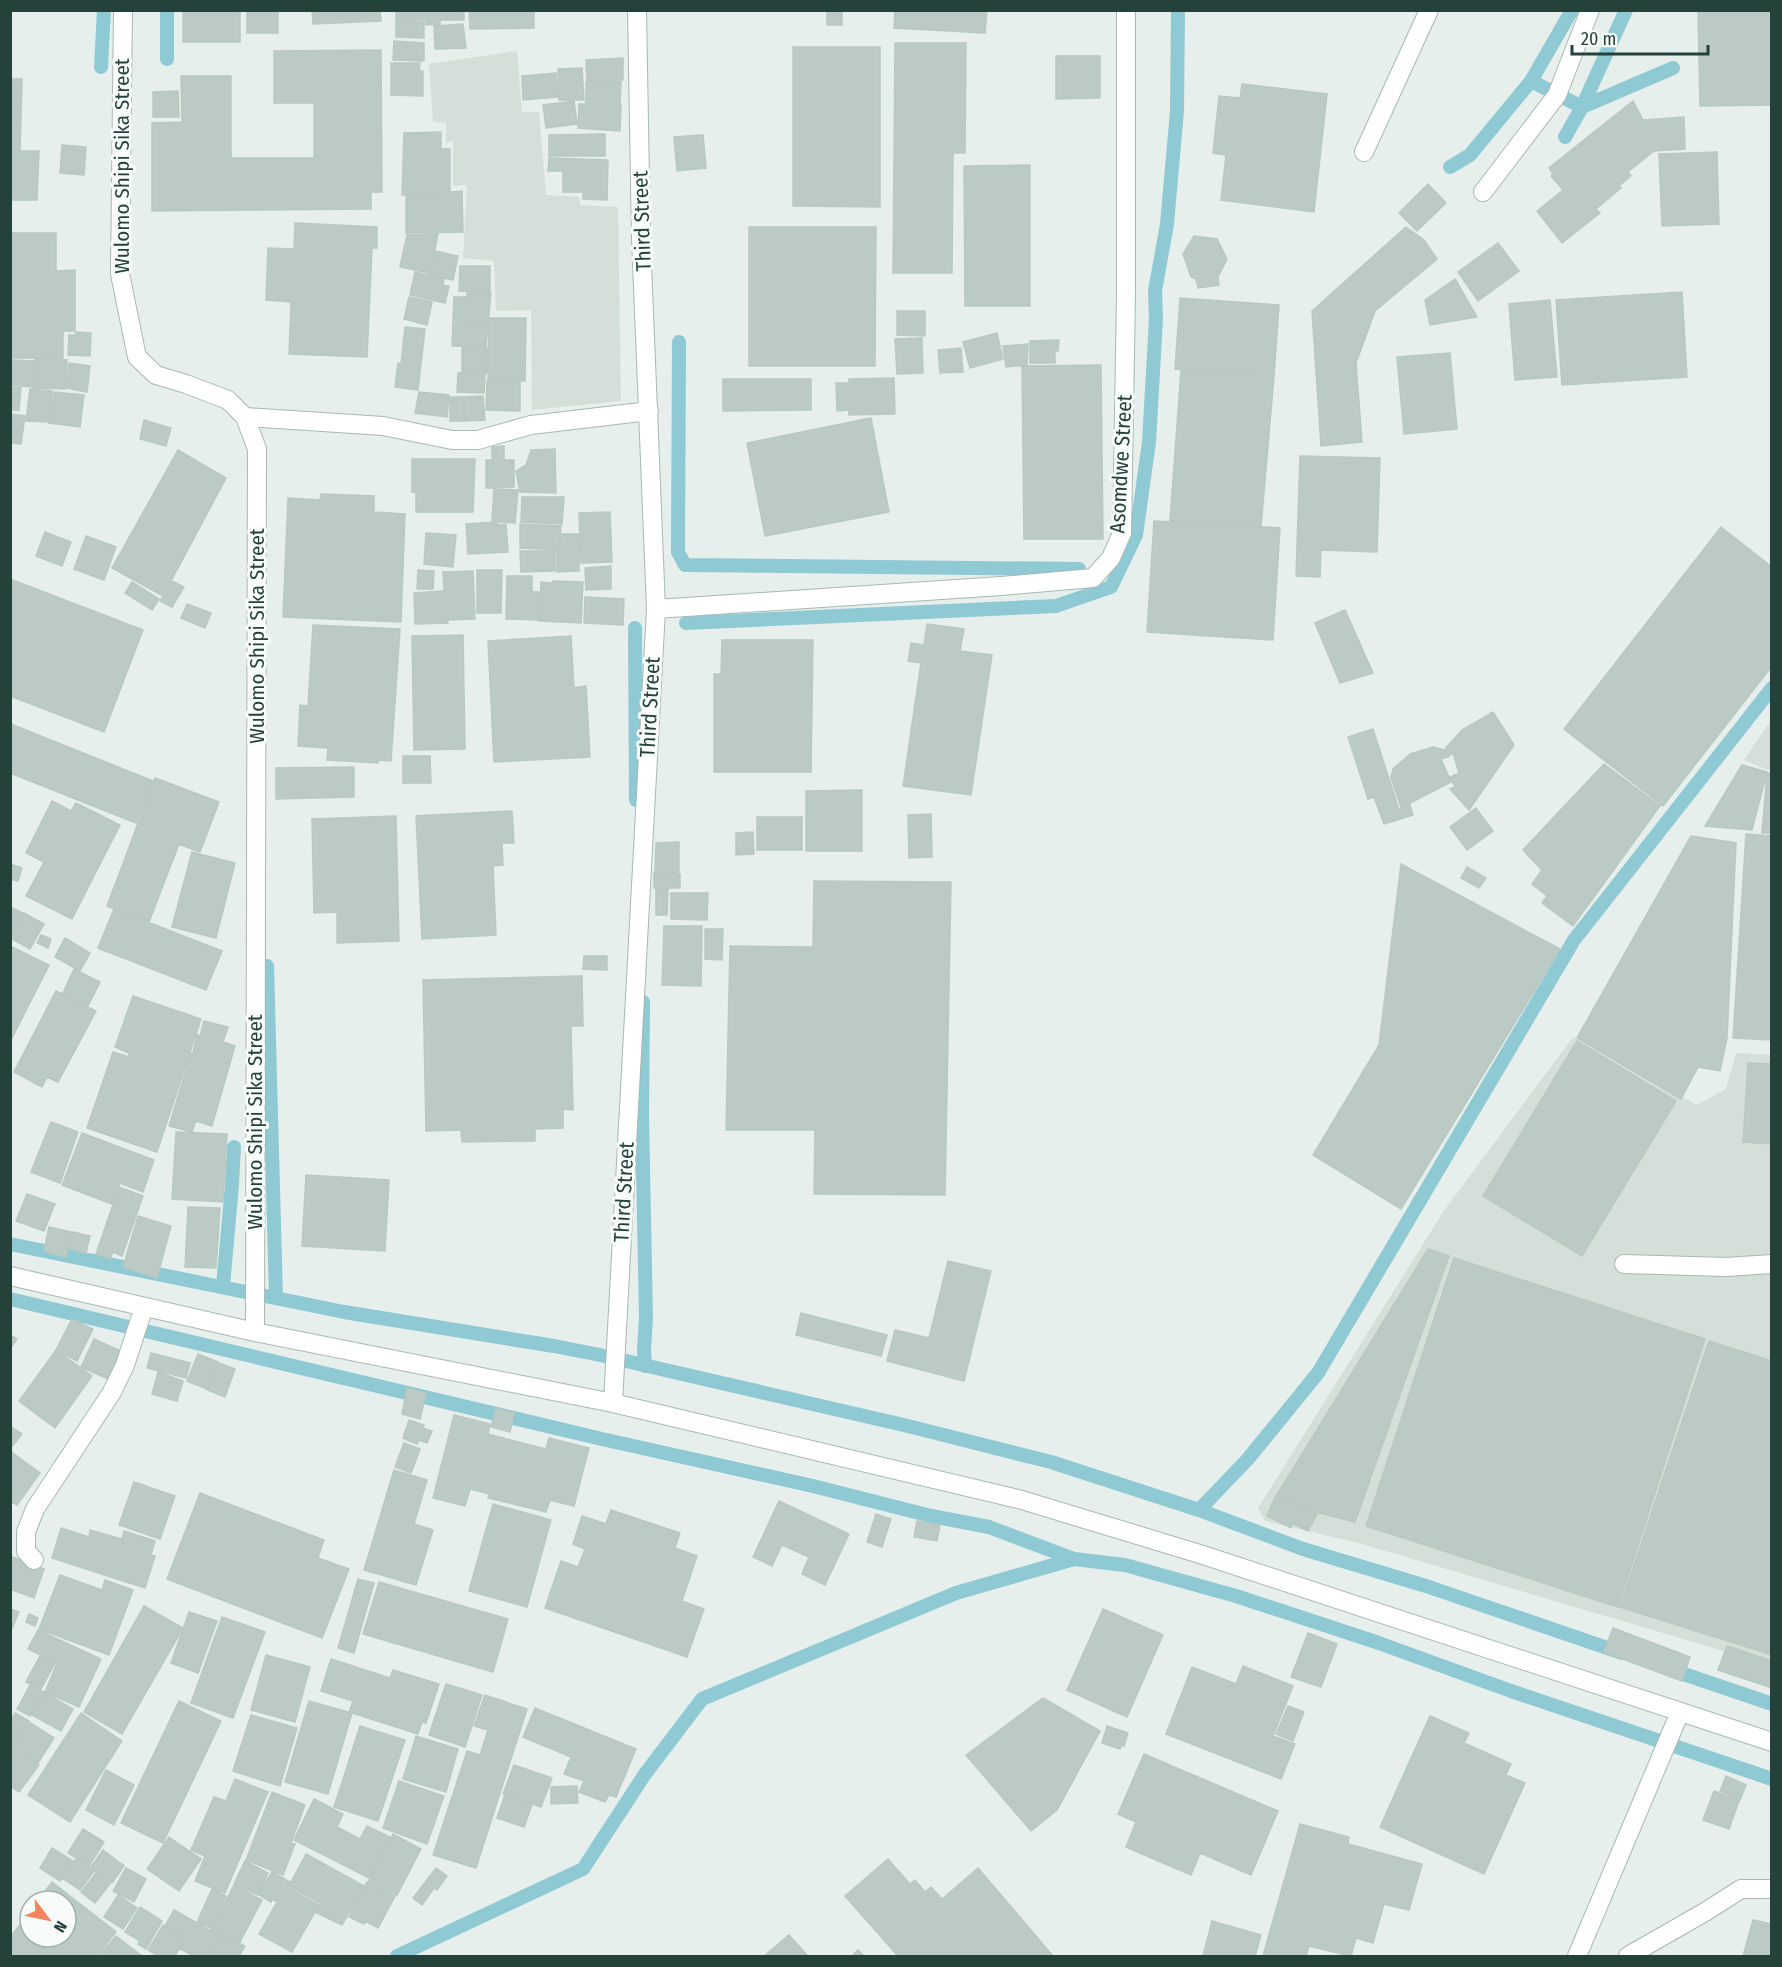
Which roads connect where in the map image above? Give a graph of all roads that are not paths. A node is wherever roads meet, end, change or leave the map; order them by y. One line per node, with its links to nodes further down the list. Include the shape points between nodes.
1 (123, 10): 9 (street, Wulomo Shipi Sika Street, via 120,274 137,357 156,375 228,400)
2 (637, 10): 8 (street, Third Street)
3 (1126, 10): 10 (street, Asomdwe Street, via 1122,533 1111,558 1093,578)
4 (1429, 10): 6 (street)
5 (1590, 10): 7 (street, via 1557,95)
6 (1364, 152)
7 (1483, 192)
8 (649, 411): 9 (street, via 531,425 478,440 452,440 383,426); 10 (street, Third Street)
9 (244, 417): 15 (street, Wulomo Shipi Sika Street, via 257,449)
10 (656, 609): 16 (street, Third Street)
11 (1624, 1264): 12 (street)
12 (1772, 1264)
13 (10, 1276): 14 (street)
14 (144, 1307): 15 (street); 17 (street, via 112,1392 34,1509 26,1532 26,1551)
15 (255, 1332): 16 (street)
16 (613, 1403): 18 (street, via 1022,1500 1203,1555)
17 (34, 1560)
18 (1680, 1712): 19 (street); 21 (street)
19 (1772, 1742)
20 (1772, 1889): 22 (street, via 1741,1889)
21 (1576, 1956)
22 (1628, 1956)

